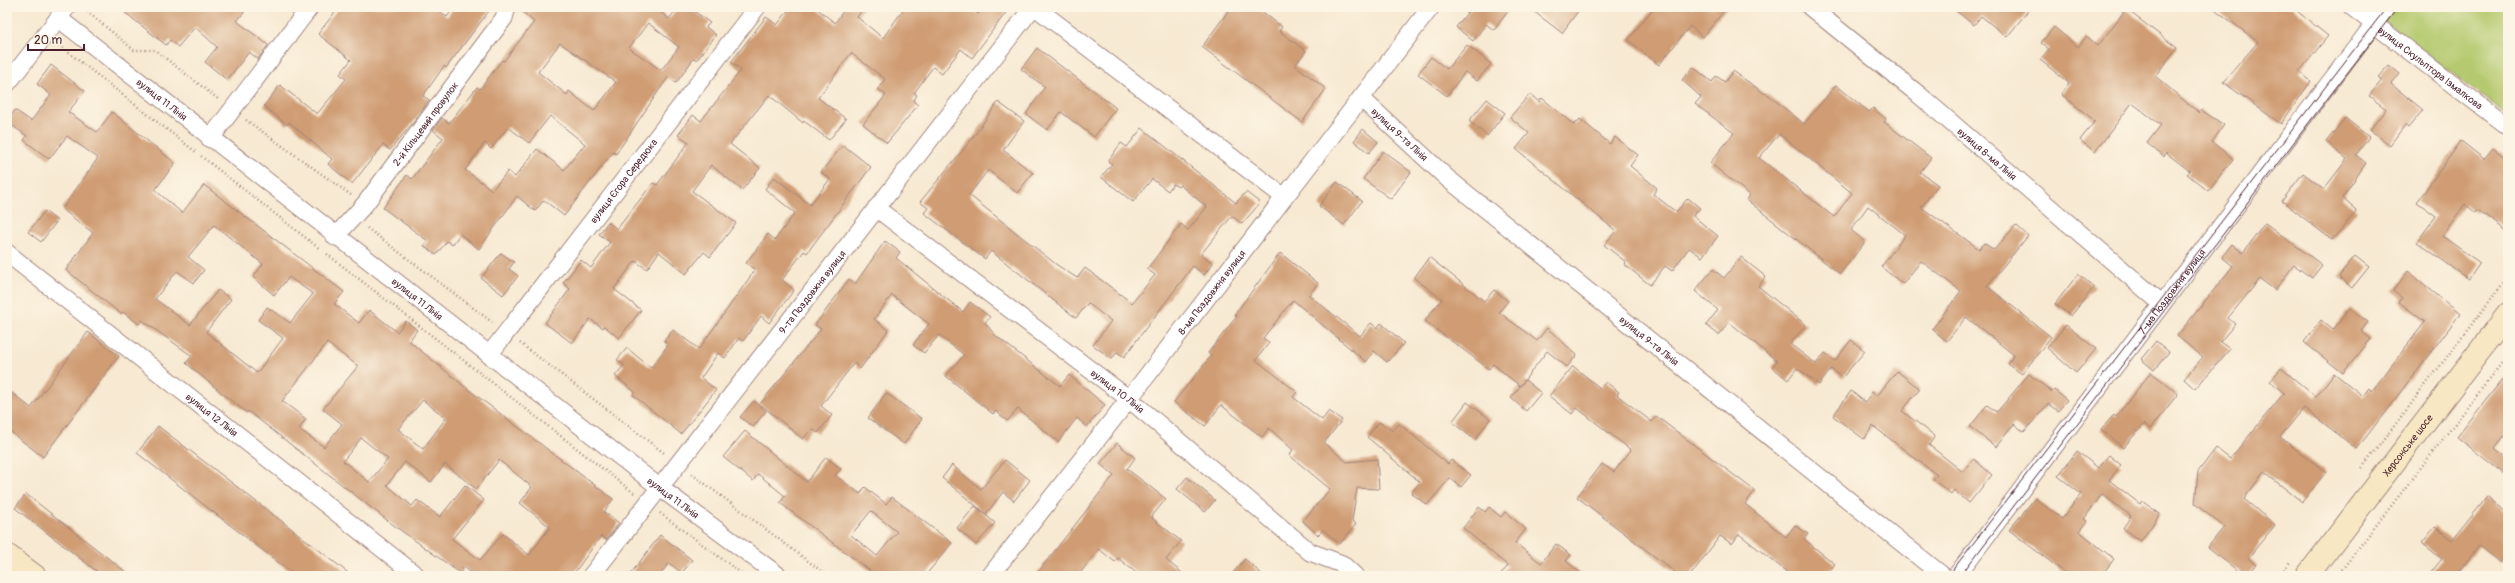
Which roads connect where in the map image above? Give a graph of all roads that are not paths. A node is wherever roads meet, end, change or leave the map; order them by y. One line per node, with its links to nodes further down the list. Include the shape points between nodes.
1 (310, 7): 14 (street)
2 (507, 7): 17 (street, 2-й Кільцевий провулок, via 504,18 486,43 365,204)
3 (757, 7): 21 (street, вулиця Єгора Середюка)
4 (1034, 7): 15 (street); 16 (street, 9-та Поздовжня вулиця)
5 (1431, 7): 12 (street, 8-ма Поздовжня вулиця)
6 (1810, 7): 19 (street, вулиця 8-ма Лінія, via 1918,94)
7 (2352, 7): 10 (street, вулиця Скульптора Ізмалкова)
8 (2387, 7): 10 (street, 7-ма Поздовжня вулиця)
9 (62, 13): 11 (street); 14 (street, вулиця 11 Лінія)
10 (2374, 24): 13 (street, вулиця Скульптора Ізмалкова); 19 (street, 7-ма Поздовжня вулиця)
11 (7, 84)
12 (1361, 98): 15 (street, 8-ма Поздовжня вулиця); 31 (street, вулиця 9-та Лінія, via 1447,178)
13 (2508, 127)
14 (210, 139): 17 (street, вулиця 11 Лінія)
15 (1284, 197): 22 (street, 8-ма Поздовжня вулиця)
16 (876, 208): 22 (street, вулиця 10 Лінія); 23 (street, 9-та Поздовжня вулиця)
17 (336, 236): 21 (street, вулиця 11 Лінія)
18 (7, 253): 26 (street, вулиця 12 Лінія)
19 (2161, 303): 32 (street, 7-ма Поздовжня вулиця)
20 (2508, 314): 33 (main road, Херсонське шосе)
21 (490, 355): 23 (street, вулиця 11 Лінія)
22 (1129, 399): 29 (street, 8-ма Поздовжня вулиця); 30 (street, вулиця 10 Лінія, via 1310,552 1342,564)
23 (659, 487): 27 (street, 9-та Поздовжня вулиця); 28 (street, вулиця 11 Лінія)
24 (7, 555): 25 (main road)
25 (35, 576)
26 (417, 576)
27 (591, 576)
28 (779, 576)
29 (990, 576)
30 (1355, 576)
31 (1943, 576)
32 (1956, 576)
33 (2306, 576)

